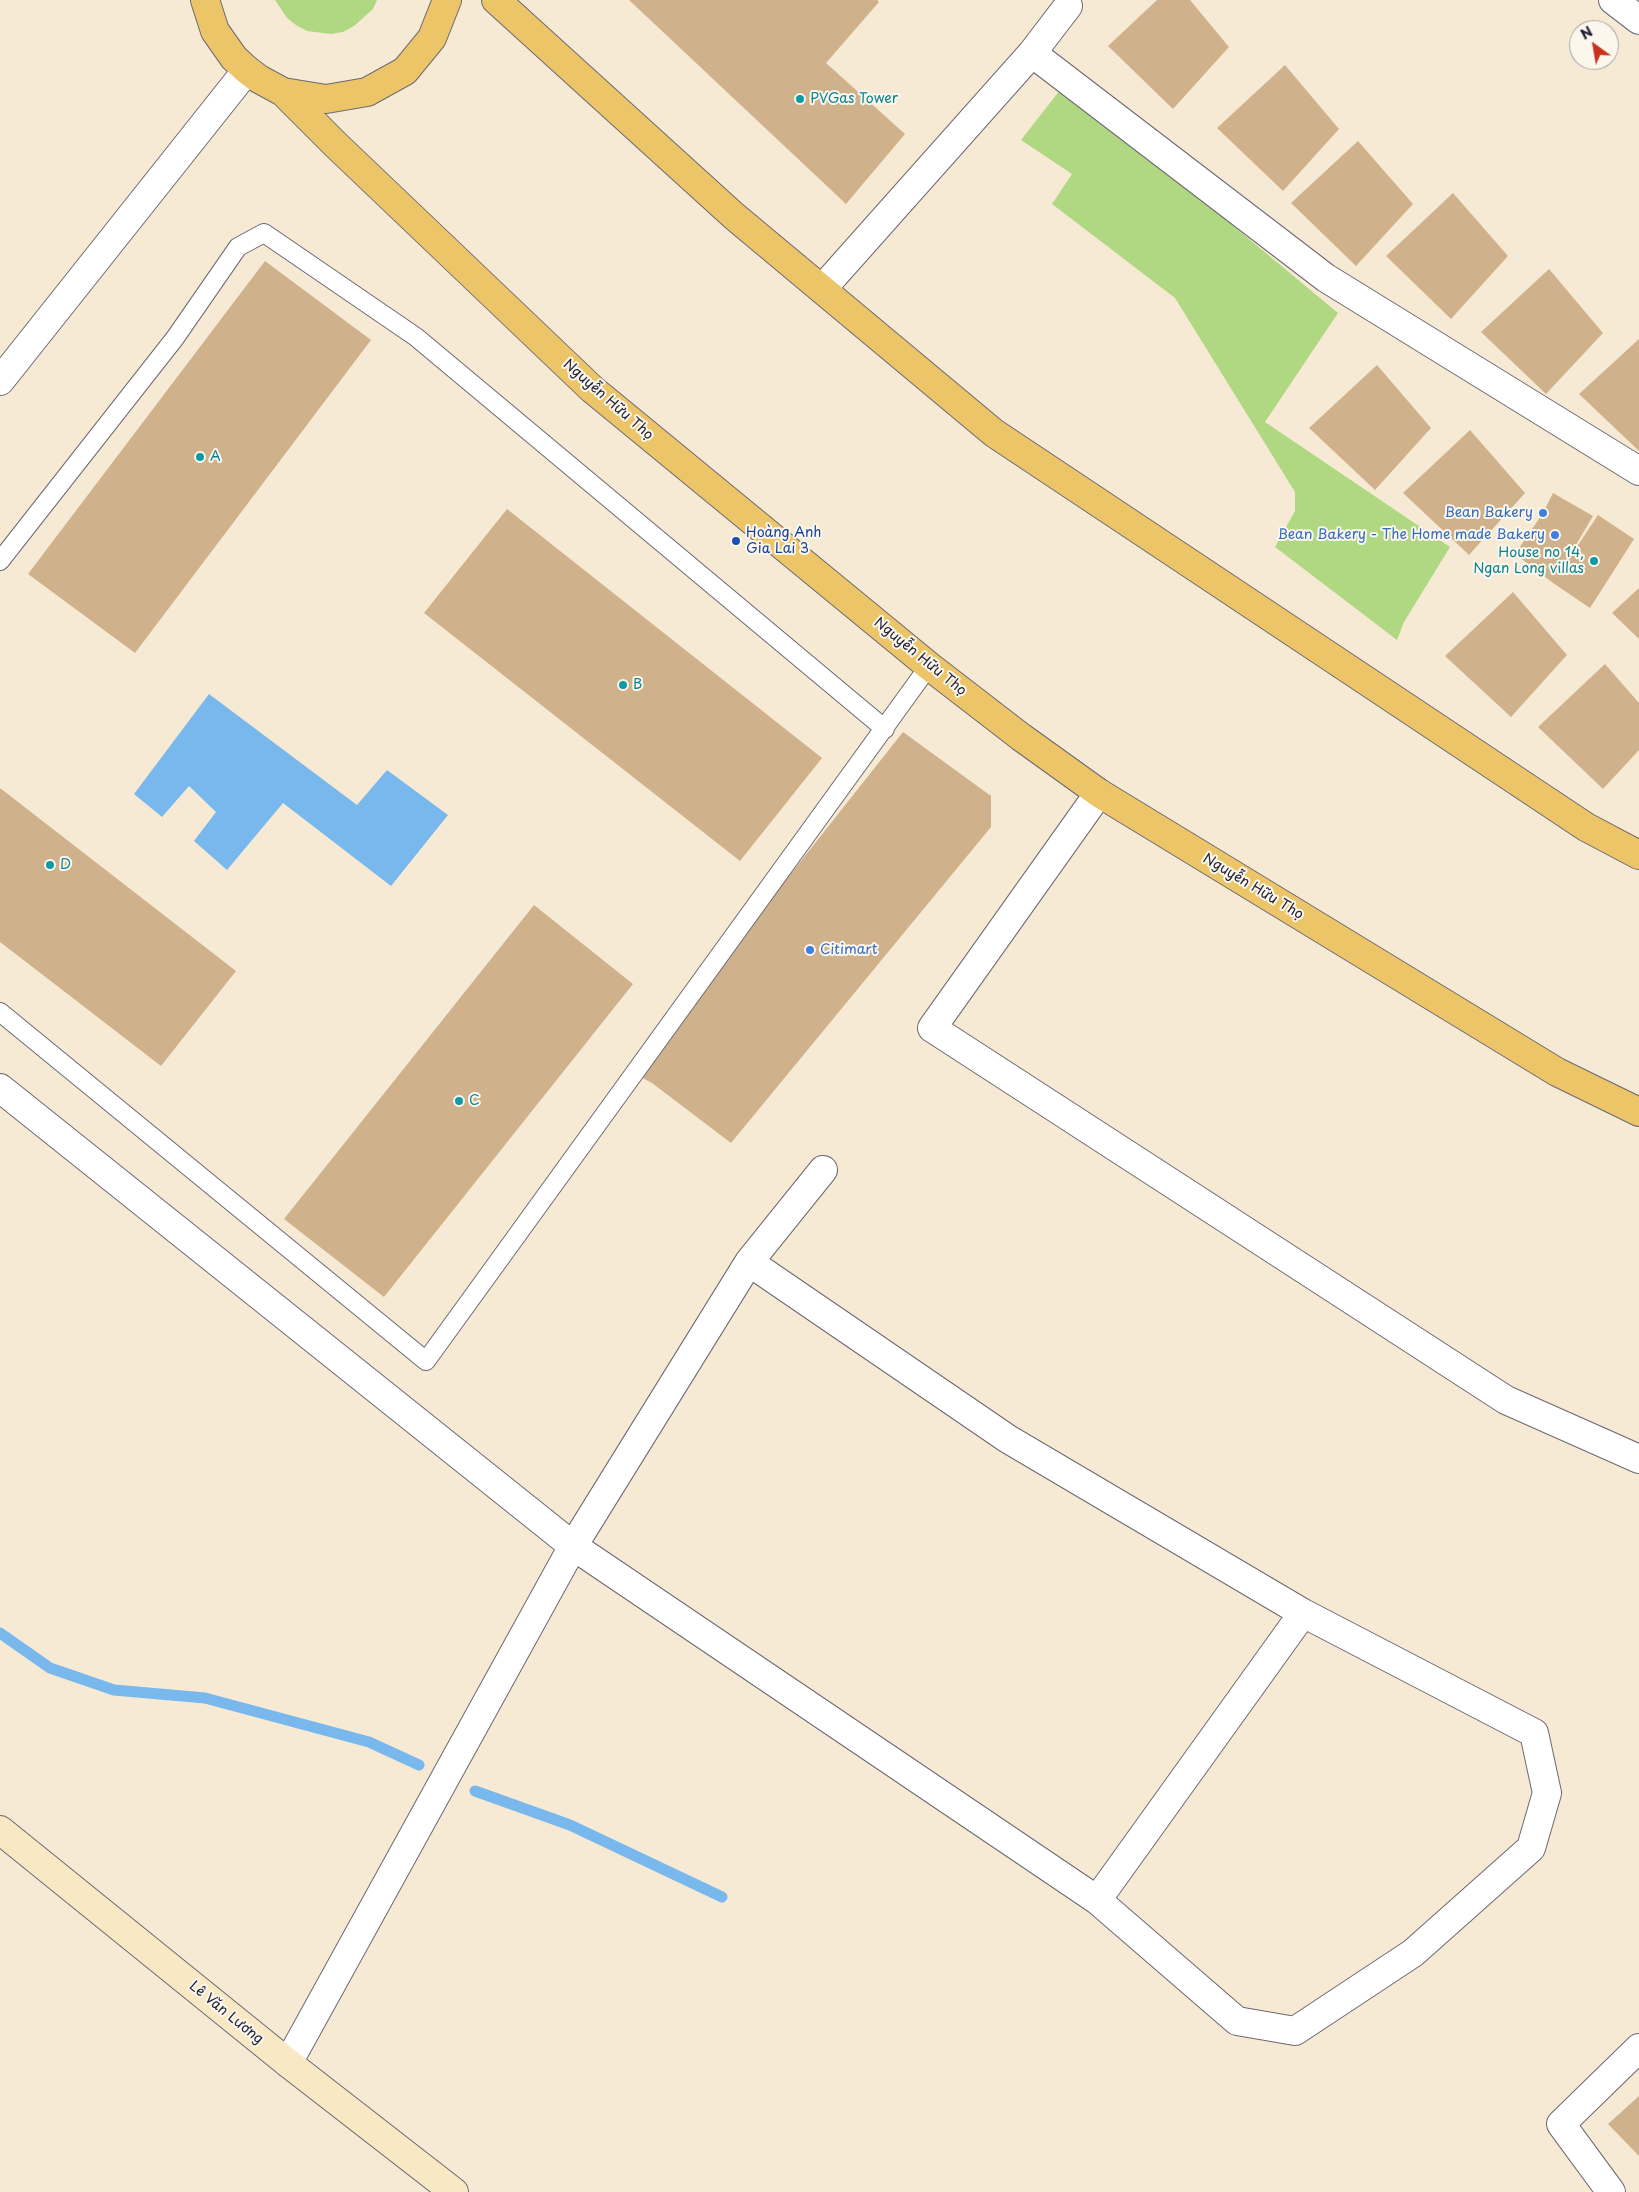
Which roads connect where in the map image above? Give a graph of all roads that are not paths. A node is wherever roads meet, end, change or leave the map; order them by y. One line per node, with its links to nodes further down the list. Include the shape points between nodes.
1 (205, 0): 8 (main road, via 215,31)
2 (447, 0): 9 (main road, via 432,38 405,71 367,92 326,99)
3 (496, 0): 10 (main road, via 734,216)
4 (1613, 0): 6 (street)
5 (1068, 6): 7 (street)
6 (1639, 20)
7 (1032, 53): 10 (street); 12 (street, via 1326,278)
8 (247, 70): 9 (main road); 11 (street)
9 (283, 92): 14 (main road, Nguyễn Hữu Thọ, via 592,389)
10 (822, 289): 17 (main road, via 994,433 1586,827)
11 (0, 381)
12 (1639, 471)
13 (0, 562): 15 (lane, via 175,338 238,247 264,233 416,337)
14 (929, 666): 15 (lane); 16 (main road, Nguyễn Hữu Thọ)
15 (885, 730): 18 (lane, via 426,1361)
16 (1099, 793): 20 (main road, Nguyễn Hữu Thọ, via 1557,1072); 23 (street, via 932,1028 1506,1400)
17 (1639, 855)
18 (0, 1012)
19 (0, 1088): 24 (street)
20 (1639, 1112)
21 (823, 1170): 22 (street)
22 (750, 1262): 24 (street); 25 (street, via 1008,1439)
23 (1639, 1460)
24 (573, 1546): 27 (street); 29 (street)
25 (1303, 1613): 27 (street); 27 (street, via 1534,1733 1547,1793 1532,1848 1413,1953 1295,2031 1237,2021)
26 (0, 1830): 29 (main road, Lê Văn Lương)
27 (1097, 1900)
28 (1639, 2048): 31 (street, via 1560,2124)
29 (288, 2063): 30 (main road, Lê Văn Lương)
30 (452, 2191)
31 (1611, 2192)

